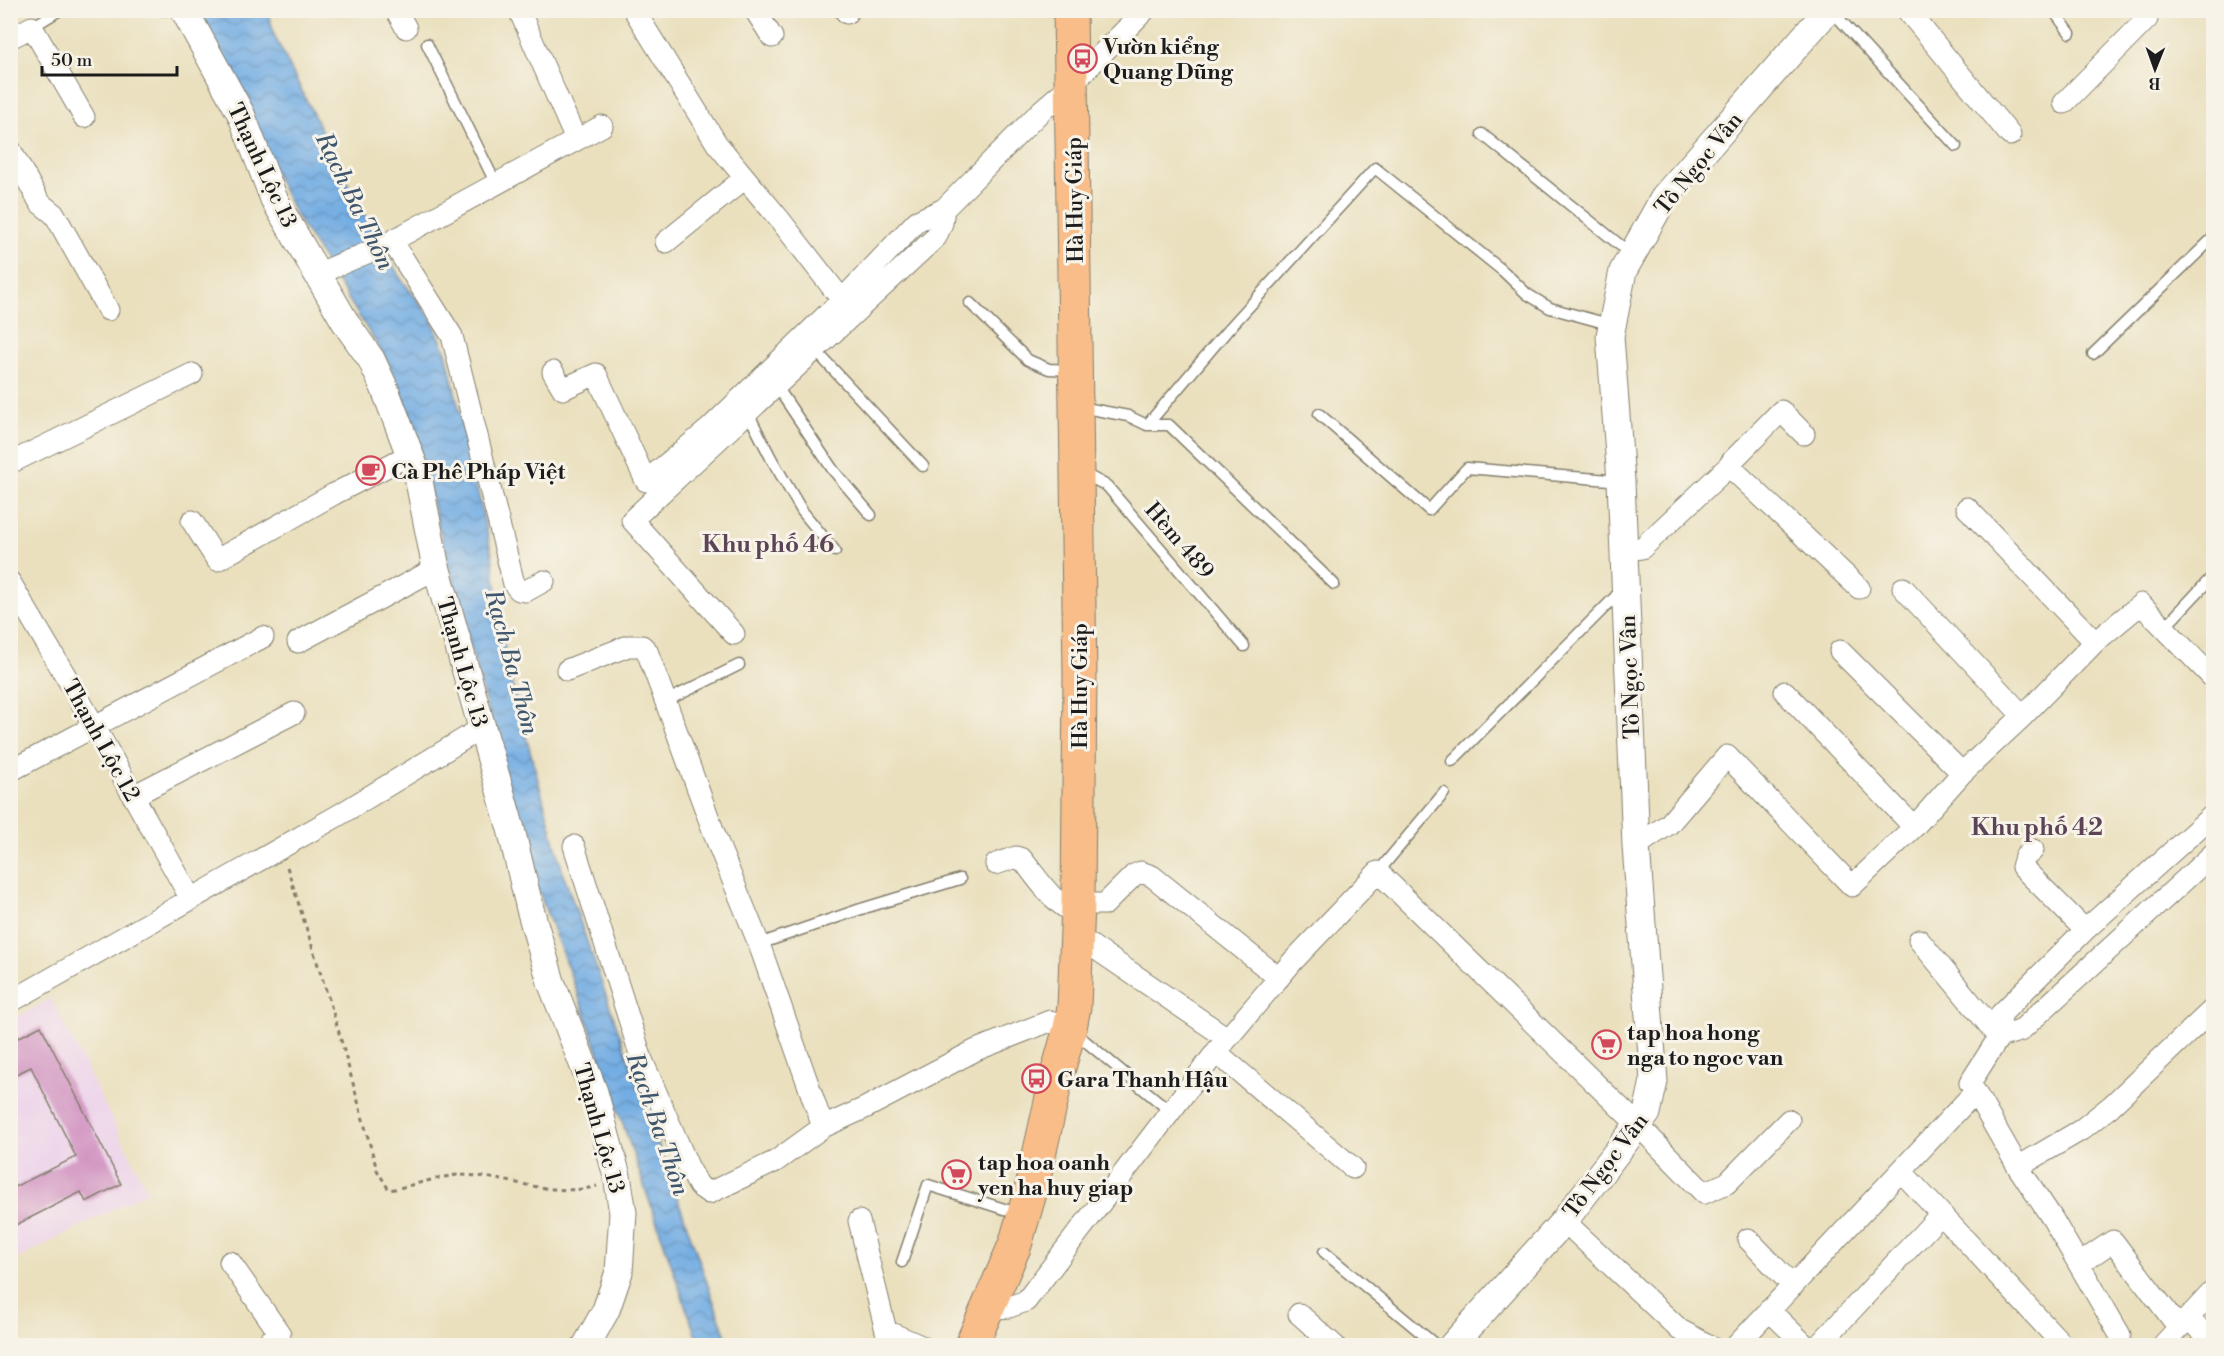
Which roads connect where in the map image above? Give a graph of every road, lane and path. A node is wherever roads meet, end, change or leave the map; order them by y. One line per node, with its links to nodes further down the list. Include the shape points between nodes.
1 (60, 10): 12 (lane)
2 (184, 10): 33 (street, Thạnh Lộc 13, via 241,114 274,198)
3 (519, 10): 23 (street)
4 (634, 10): 26 (street, via 717,144)
5 (755, 10): 15 (street)
6 (1070, 10): 17 (main road, Hà Huy Giáp)
7 (1146, 10): 17 (street)
8 (1829, 10): 24 (lane); 32 (street, Tô Ngọc Vân, via 1665,196)
9 (1907, 10): 22 (street)
10 (2053, 10): 13 (lane)
11 (2142, 10): 18 (street, via 2147,19)
12 (32, 27): 14 (street); 19 (street)
13 (2070, 33)
14 (10, 38)
15 (772, 38)
16 (427, 44): 27 (lane)
17 (1072, 84): 28 (street); 40 (main road, Hà Huy Giáp)
18 (2064, 104)
19 (84, 117)
20 (602, 126): 23 (street)
21 (1482, 134): 32 (lane)
22 (2010, 135)
23 (576, 140): 27 (street)
24 (1956, 146)
25 (10, 149): 36 (street, via 40,202 55,215)
26 (745, 178): 30 (street); 34 (street)
27 (496, 184): 31 (street)
28 (944, 209): 34 (street, via 917,221); 38 (street, via 936,237)
29 (2214, 237): 39 (lane)
30 (666, 242)
31 (387, 244): 33 (street); 62 (street, via 452,336 514,584 526,591)
32 (1632, 255): 37 (street, Tô Ngọc Vân, via 1623,271)
33 (321, 273): 49 (street, Thạnh Lộc 13, via 347,326 371,358)
34 (842, 300): 41 (street, via 710,428 646,481 596,374 562,389)
35 (970, 303): 40 (lane, via 1028,360 1049,369)
36 (108, 310)
37 (1612, 325): 47 (lane, via 1550,308 1527,294 1375,168); 54 (street, Tô Ngọc Vân)
38 (816, 351): 43 (street); 51 (lane)
39 (2093, 354)
40 (1076, 370): 44 (main road, Hà Huy Giáp)
41 (553, 372)
42 (192, 374): 50 (street)
43 (777, 387): 45 (street); 56 (lane, via 833,470)
44 (1077, 406): 47 (lane, via 1128,416); 53 (main road, Hà Huy Giáp)
45 (748, 413): 58 (lane, via 802,511); 69 (street, via 632,520)
46 (1319, 414): 54 (lane, via 1429,510 1467,468)
47 (1147, 425): 64 (lane, via 1169,425)
48 (1804, 434): 52 (street, via 1781,411)
49 (409, 455): 57 (street, via 217,560); 60 (street, Thạnh Lộc 13, via 418,476)
50 (10, 463)
51 (923, 466)
52 (1729, 466): 59 (street, via 1642,548); 66 (street)
53 (1078, 470): 73 (lane, Hèm 489, via 1107,486); 100 (main road, Hà Huy Giáp)
54 (1621, 481): 59 (street, Tô Ngọc Vân)
55 (1967, 508): 72 (street)
56 (871, 514)
57 (192, 521)
58 (836, 551)
59 (1624, 551): 65 (street, Tô Ngọc Vân)
60 (437, 568): 71 (street); 83 (street, Thạnh Lộc 13)
61 (2211, 578): 68 (lane)
62 (544, 580)
63 (10, 582): 82 (street, Thạnh Lộc 12)
64 (1334, 584)
65 (1625, 587): 84 (lane); 92 (street, Tô Ngọc Vân)
66 (1859, 588)
67 (1904, 588): 81 (street)
68 (2164, 627): 72 (street, via 2141,604); 77 (street)
69 (734, 634)
70 (263, 637): 82 (street)
71 (298, 642)
72 (2095, 642): 81 (street)
73 (1244, 646)
74 (1840, 651): 86 (street)
75 (740, 665): 79 (lane)
76 (567, 670): 79 (street, via 628,646 642,646)
77 (2212, 676)
78 (1785, 692): 90 (street)
79 (666, 701): 103 (street)
80 (294, 713): 88 (street)
81 (2023, 716): 86 (street)
82 (94, 726): 85 (street); 88 (street, Thạnh Lộc 12)
83 (482, 728): 93 (street); 118 (street, Thạnh Lộc 13, via 548,971 594,1092)
84 (1452, 761)
85 (10, 771)
86 (1962, 773): 90 (street)
87 (1444, 793): 97 (lane)
88 (133, 796): 99 (street, Thạnh Lộc 12)
89 (2214, 814): 101 (street)
90 (1914, 827): 92 (street, via 1852,886 1726,756 1669,824)
91 (574, 846): 114 (street, via 642,1060 699,1186 709,1193 741,1179 776,1161)
92 (1636, 846): 113 (street, Tô Ngọc Vân, via 1654,1081 1647,1113)
93 (281, 848): 99 (street); 118 (path, via 377,1170 388,1190 458,1174 562,1190 586,1189)
94 (2033, 850): 101 (street, via 2022,867)
95 (2214, 853): 108 (street, via 2020,1031)
96 (996, 864): 100 (street, via 1016,857 1022,859 1055,900)
97 (1378, 872): 104 (street); 113 (street)
98 (960, 879): 103 (lane)
99 (191, 899): 105 (street)
100 (1077, 918): 104 (street, via 1105,904 1141,872 1152,876); 107 (main road, Hà Huy Giáp); 109 (street)
101 (2085, 930): 108 (street, via 2001,1014)
102 (1919, 940): 108 (street)
103 (759, 945): 114 (street)
104 (1279, 978): 109 (street)
105 (10, 1002)
106 (2214, 1008): 115 (street, via 2111,1106 2081,1130)
107 (1071, 1029): 111 (lane); 114 (street, via 1050,1021 987,1046); 120 (main road, Hà Huy Giáp)
108 (1999, 1037): 110 (street, via 1970,1083)
109 (1222, 1045): 111 (street); 116 (street)
110 (1975, 1092): 115 (street); 117 (street)
111 (1170, 1111): 130 (street, via 1026,1301)
112 (1789, 1120): 113 (street, via 1727,1183 1704,1193)
113 (1638, 1125): 122 (street, Tô Ngọc Vân)
114 (823, 1127)
115 (2018, 1167): 127 (street)
116 (1353, 1168)
117 (1901, 1171): 119 (street); 128 (street)
118 (617, 1176): 137 (street, Thạnh Lộc 13, via 623,1213 619,1272 606,1310)
119 (1941, 1214): 146 (street); 147 (street)
120 (1023, 1215): 126 (lane, via 928,1185); 130 (main road, Hà Huy Giáp, via 1015,1245)
121 (859, 1221): 138 (street, via 886,1331)
122 (1564, 1221): 142 (street, Tô Ngọc Vân); 143 (street, via 1680,1330)
123 (1748, 1239): 128 (street)
124 (1324, 1252): 141 (lane)
125 (230, 1262): 136 (street, via 280,1334)
126 (902, 1262)
127 (2079, 1264): 133 (street, via 2113,1241); 134 (street)
128 (1786, 1279): 131 (street)
129 (2214, 1290): 133 (street)
130 (987, 1309): 139 (main road, Hà Huy Giáp)
131 (1769, 1310): 144 (street); 145 (street)
132 (1299, 1314): 140 (street)
133 (2183, 1324): 135 (street); 148 (street)
134 (2121, 1335)
135 (2214, 1340)
136 (267, 1346)
137 (586, 1346)
138 (921, 1346)
139 (971, 1346)
140 (1335, 1346)
141 (1437, 1346)
142 (1452, 1346)
143 (1710, 1346)
144 (1736, 1346)
145 (1806, 1346)
146 (1818, 1346)
147 (2064, 1346)
148 (2162, 1346)

